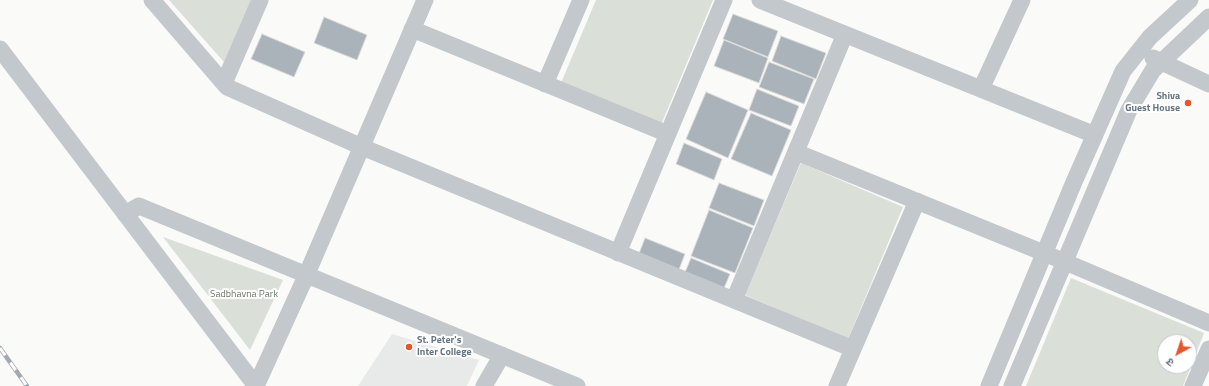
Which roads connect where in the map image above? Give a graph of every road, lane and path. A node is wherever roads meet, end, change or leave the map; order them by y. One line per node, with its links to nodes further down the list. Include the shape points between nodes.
1 (152, 0): 15 (street)
2 (260, 0): 15 (street)
3 (425, 0): 10 (street)
4 (581, 0): 16 (street)
5 (724, 0): 19 (street)
6 (760, 0): 11 (street)
7 (1022, 0): 18 (street)
8 (1190, 0): 13 (street, via 1150,37)
9 (1209, 16): 14 (street)
10 (412, 29): 16 (street); 21 (street)
11 (845, 34): 18 (street); 22 (street)
12 (0, 49): 24 (street)
13 (1139, 51): 14 (street); 20 (street, via 1123,71)
14 (1162, 62): 17 (street); 27 (street, via 1153,70 1129,110)
15 (224, 83): 21 (street, via 227,87)
16 (544, 84): 19 (street)
17 (1209, 84)
18 (981, 89): 20 (street)
19 (668, 134): 26 (street)
20 (1095, 136): 25 (street)
21 (362, 147): 26 (street); 28 (street)
22 (796, 152): 23 (street); 29 (street)
23 (917, 201): 25 (street); 32 (street)
24 (125, 214): 28 (street, via 139,206); 34 (street)
25 (1044, 252): 27 (street); 38 (street)
26 (618, 253): 29 (street)
27 (1065, 261): 30 (street); 39 (street)
28 (306, 276): 33 (street); 34 (street)
29 (734, 300): 32 (street)
30 (1209, 323)
31 (1209, 348): 40 (street)
32 (853, 349): 37 (street)
33 (502, 355): 35 (street); 36 (street)
34 (256, 386)
35 (484, 386)
36 (577, 386)
37 (837, 386)
38 (989, 386)
39 (1012, 386)
40 (1193, 386)

